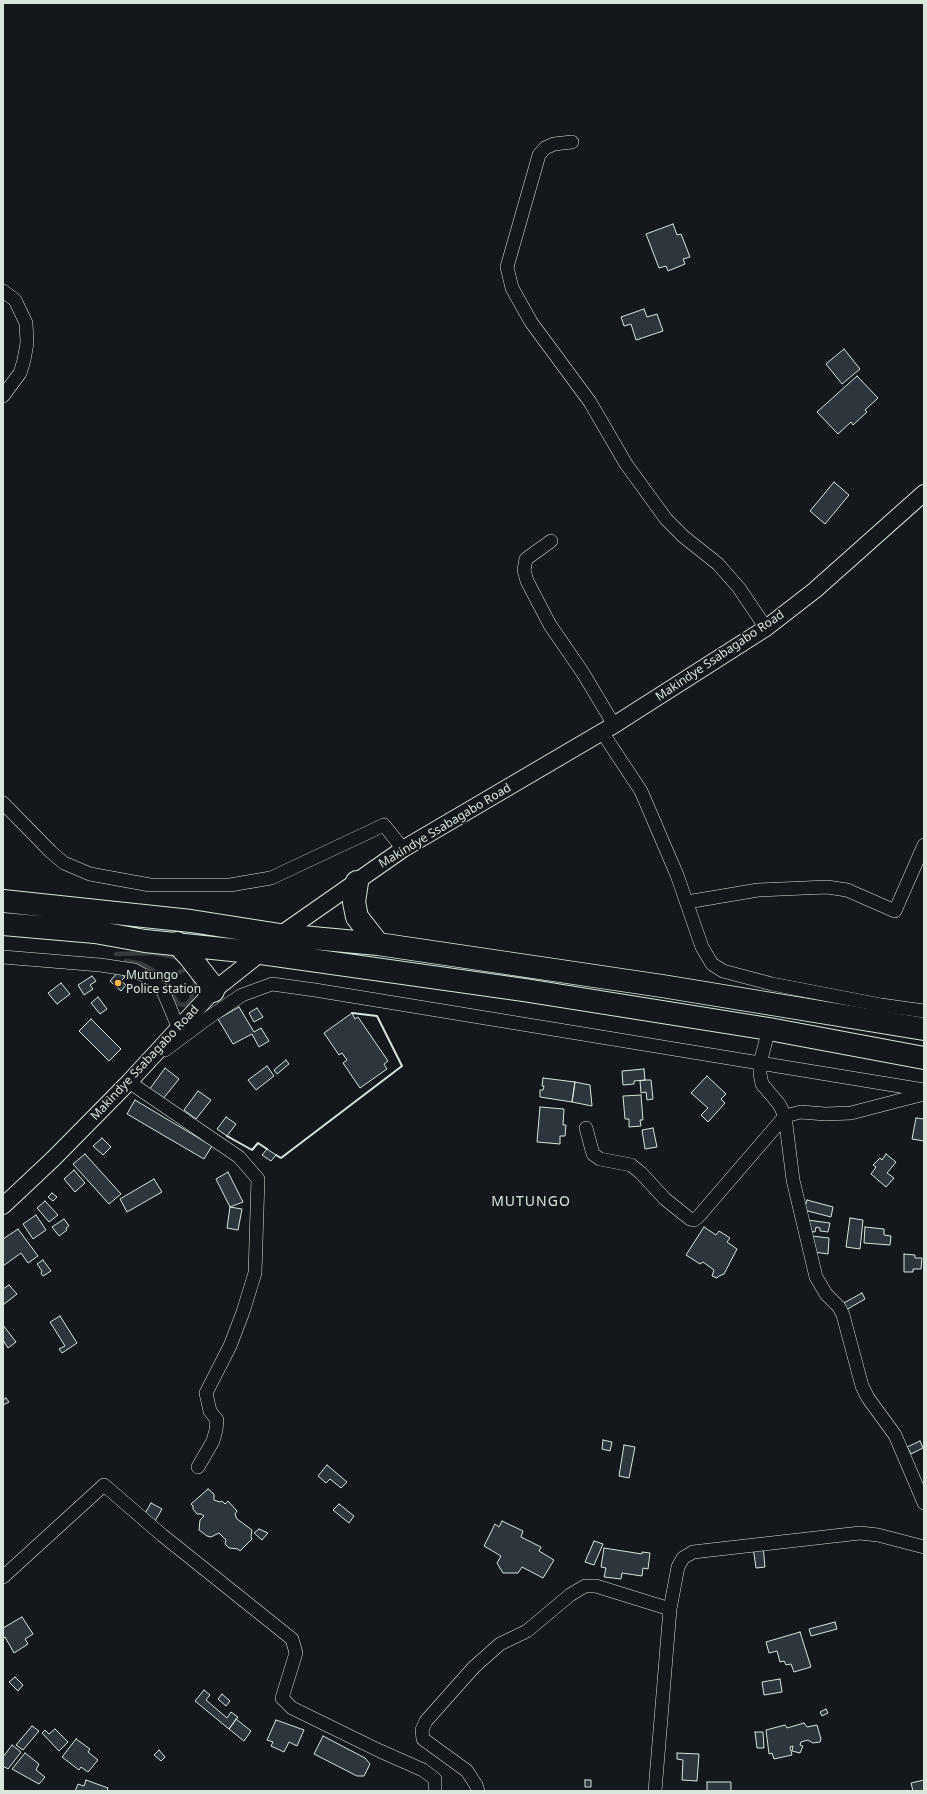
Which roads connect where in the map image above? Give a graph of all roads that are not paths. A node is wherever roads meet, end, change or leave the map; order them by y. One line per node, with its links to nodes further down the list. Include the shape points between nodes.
1 (572, 142): 6 (street, via 554,144 539,155 507,267 512,288 532,322 590,402 626,464 666,519 718,564 739,588)
2 (3, 291): 3 (street, via 15,300 26,322 27,343 20,373)
3 (3, 396)
4 (924, 493): 6 (street, Makindye Ssabagabo Road, via 815,590)
5 (552, 541): 7 (street, via 526,559 524,570 527,581 550,625 583,673)
6 (766, 628): 7 (street, Makindye Ssabagabo Road)
7 (608, 729): 10 (street, Makindye Ssabagabo Road); 13 (street, via 640,791)
8 (3, 803): 10 (street, via 64,863 90,874 150,885 230,885 271,878 384,825)
9 (924, 845): 13 (street, via 895,911 847,890 827,887 758,890)
10 (403, 849): 11 (street, Makindye Ssabagabo Road)
11 (357, 882): 15 (street, Makindye Ssabagabo Road); 17 (highway, via 354,902 357,917)
12 (3, 901): 15 (highway, via 191,921)
13 (687, 902): 21 (street, via 702,947 712,964 723,971 772,984)
14 (3, 924): 16 (highway, via 95,932 145,941)
15 (280, 935): 17 (highway); 18 (street, Makindye Ssabagabo Road)
16 (177, 943): 18 (highway); 20 (highway)
17 (378, 944): 24 (highway, via 662,986)
18 (261, 953): 20 (street, Makindye Ssabagabo Road); 23 (highway, via 517,989)
19 (3, 957): 22 (street, via 134,970 151,979 164,991)
20 (213, 991): 22 (street, Makindye Ssabagabo Road)
21 (924, 1011)
22 (179, 1029): 27 (street, Makindye Ssabagabo Road)
23 (769, 1029): 25 (highway); 26 (street)
24 (924, 1029)
25 (924, 1058)
26 (760, 1063): 27 (street, via 272,984 242,995); 29 (street); 31 (street, via 762,1084 779,1104)
27 (144, 1066): 28 (street, Makindye Ssabagabo Road)
28 (129, 1082): 33 (street, Makindye Ssabagabo Road); 34 (street, via 239,1157 258,1179 254,1273 230,1346 206,1394 210,1411 217,1420 216,1430 213,1441)
29 (924, 1090)
30 (924, 1094): 31 (street, via 851,1113 801,1112)
31 (785, 1116): 32 (street, via 694,1220 665,1199 631,1165 600,1159 593,1154); 35 (street, via 793,1180 816,1277 844,1316 862,1386 895,1435)
32 (586, 1128)
33 (3, 1206)
34 (198, 1467)
35 (924, 1503)
36 (924, 1547): 38 (street, via 860,1533 693,1552 683,1558 678,1567)
37 (3, 1577): 39 (street, via 104,1486 292,1639 296,1653 282,1698 292,1708 423,1770 435,1779)
38 (670, 1609): 40 (street, via 596,1586 585,1586 570,1595 527,1632 500,1644 474,1667 426,1721 422,1730 423,1739 467,1770); 41 (street)
39 (435, 1791)
40 (478, 1791)
41 (654, 1791)

